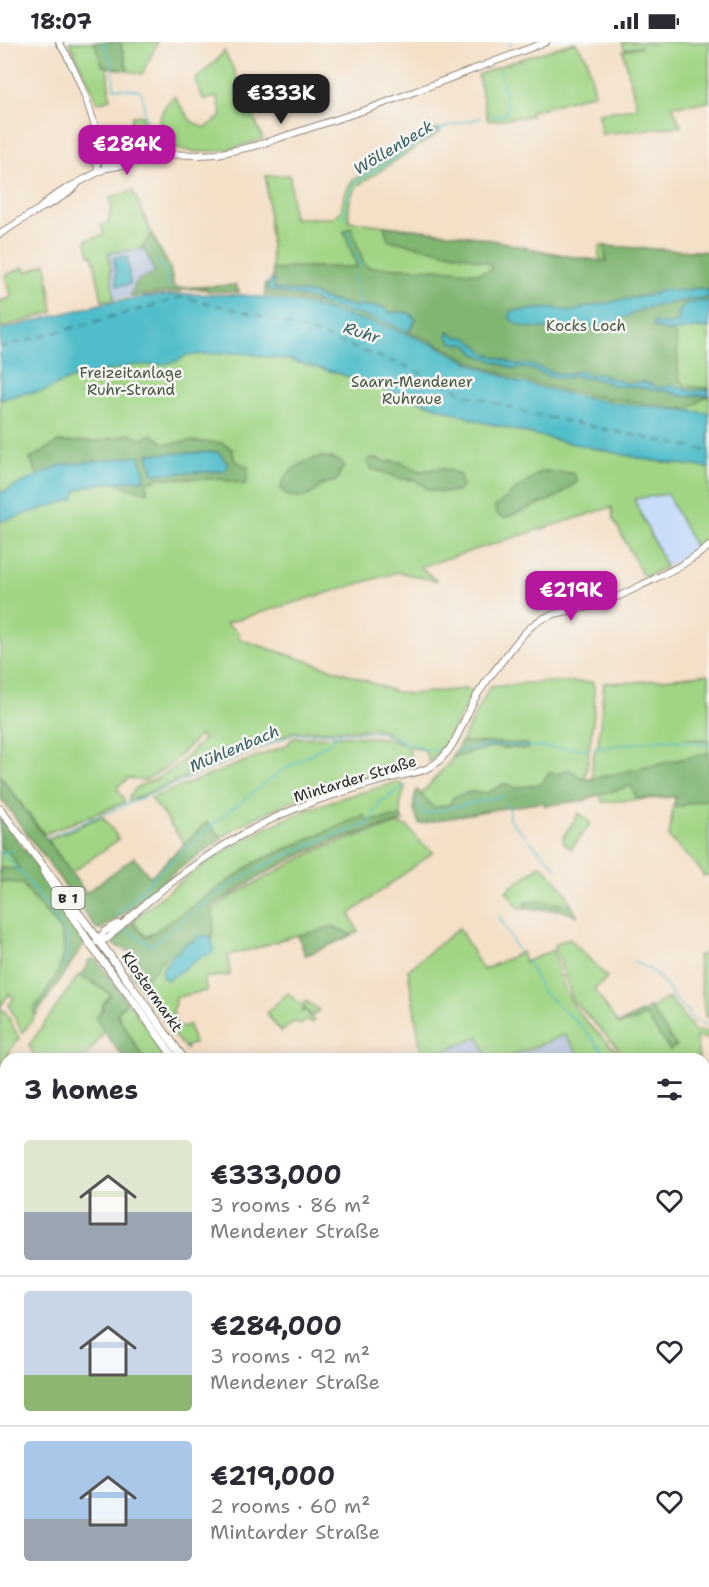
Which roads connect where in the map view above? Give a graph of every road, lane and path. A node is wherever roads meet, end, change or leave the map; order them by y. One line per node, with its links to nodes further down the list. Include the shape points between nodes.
1 (59, 42): 3 (main road, via 76,75)
2 (546, 42): 4 (main road, via 371,108 255,146 217,154 124,157)
3 (100, 144): 4 (main road); 5 (main road)
4 (106, 168): 5 (main road)
5 (98, 171): 6 (main road)
6 (0, 234)
7 (709, 546): 10 (main road, Mintarder Straße, via 687,562 627,592 598,605 551,615 533,625 491,675 448,752 433,766 318,800 274,818 181,874 128,918 105,931)
8 (0, 809): 9 (main road, B 1)
9 (35, 857): 10 (main road, B 1); 11 (main road, B 1)
10 (99, 941): 11 (main road, Mintarder Straße); 13 (main road, Klostermarkt / B 1)
11 (92, 947): 12 (main road, Klostermarkt / B 1)
12 (171, 1053)
13 (180, 1053)

